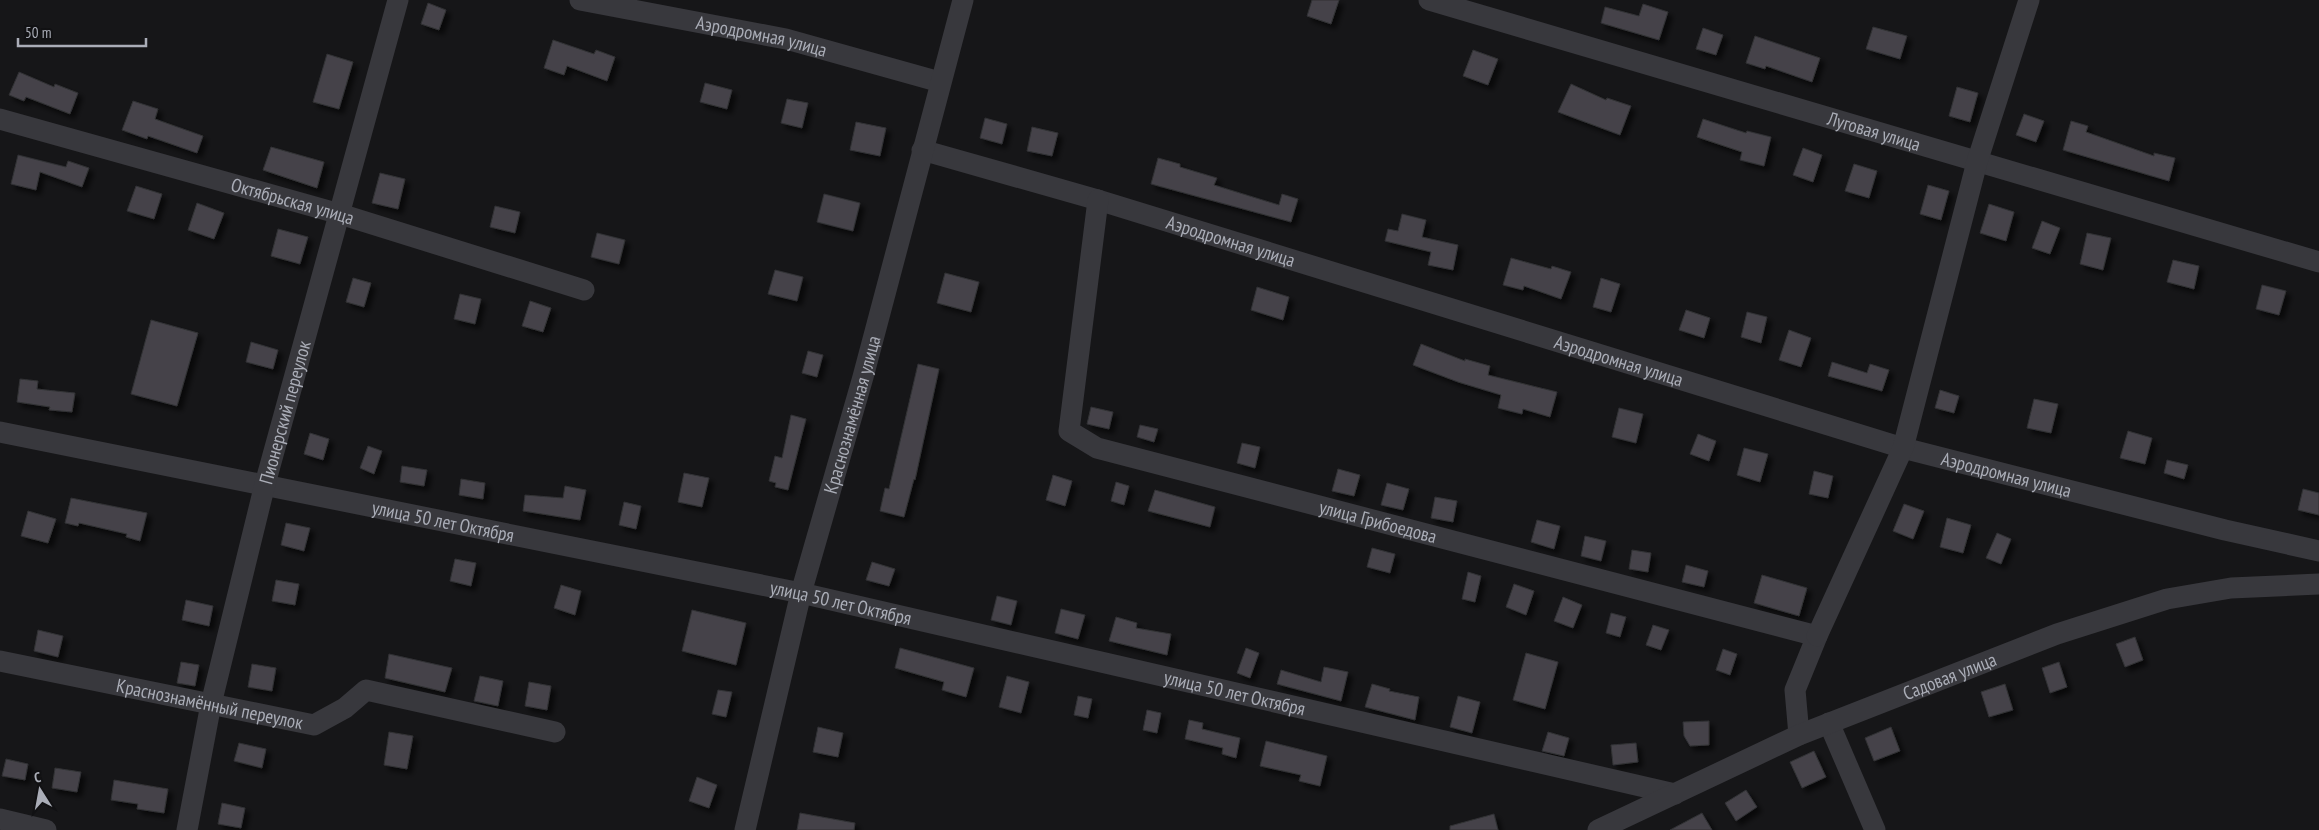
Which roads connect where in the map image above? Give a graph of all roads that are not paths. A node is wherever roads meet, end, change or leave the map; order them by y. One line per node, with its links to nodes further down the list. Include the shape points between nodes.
1 (398, 0): 11 (street, Пионерский переулок)
2 (580, 0): 6 (street, Аэродромная улица, via 786,39)
3 (963, 0): 6 (street, Краснознамённая улица)
4 (1429, 0): 9 (street, Луговая улица)
5 (2030, 0): 9 (street)
6 (940, 82): 8 (street, Краснознамённая улица)
7 (0, 119): 11 (street, Октябрьская улица)
8 (922, 150): 10 (street, Аэродромная улица); 19 (street, Краснознамённая улица, via 863,377)
9 (1978, 162): 12 (street, Луговая улица); 15 (street)
10 (1098, 200): 15 (street, Аэродромная улица); 20 (street, улица Грибоедова, via 1069,431 1097,448)
11 (340, 214): 13 (street, Октябрьская улица); 16 (street, Пионерский переулок)
12 (2319, 262)
13 (584, 290)
14 (0, 432): 16 (street, улица 50 лет Октября)
15 (1903, 448): 17 (street, Аэродромная улица); 20 (street)
16 (265, 484): 19 (street, улица 50 лет Октября); 22 (street, Пионерский переулок)
17 (2319, 551)
18 (2319, 584): 23 (street, Садовая улица, via 2230,588 2167,599 2057,634)
19 (801, 594): 26 (street, улица 50 лет Октября); 30 (street, Краснознамённая улица)
20 (1817, 636): 25 (street, via 1794,690)
21 (0, 661): 22 (street, Краснознамённый переулок)
22 (211, 704): 24 (street, Краснознамённый переулок, via 314,725 345,708 366,690); 29 (street, Пионерский переулок)
23 (1830, 723): 25 (street, Садовая улица); 32 (street)
24 (555, 732)
25 (1799, 736): 26 (street, Садовая улица)
26 (1675, 794): 31 (street, Садовая улица)
27 (0, 819): 28 (street)
28 (46, 830)
29 (187, 830)
30 (745, 830)
31 (1598, 830)
32 (1875, 830)

